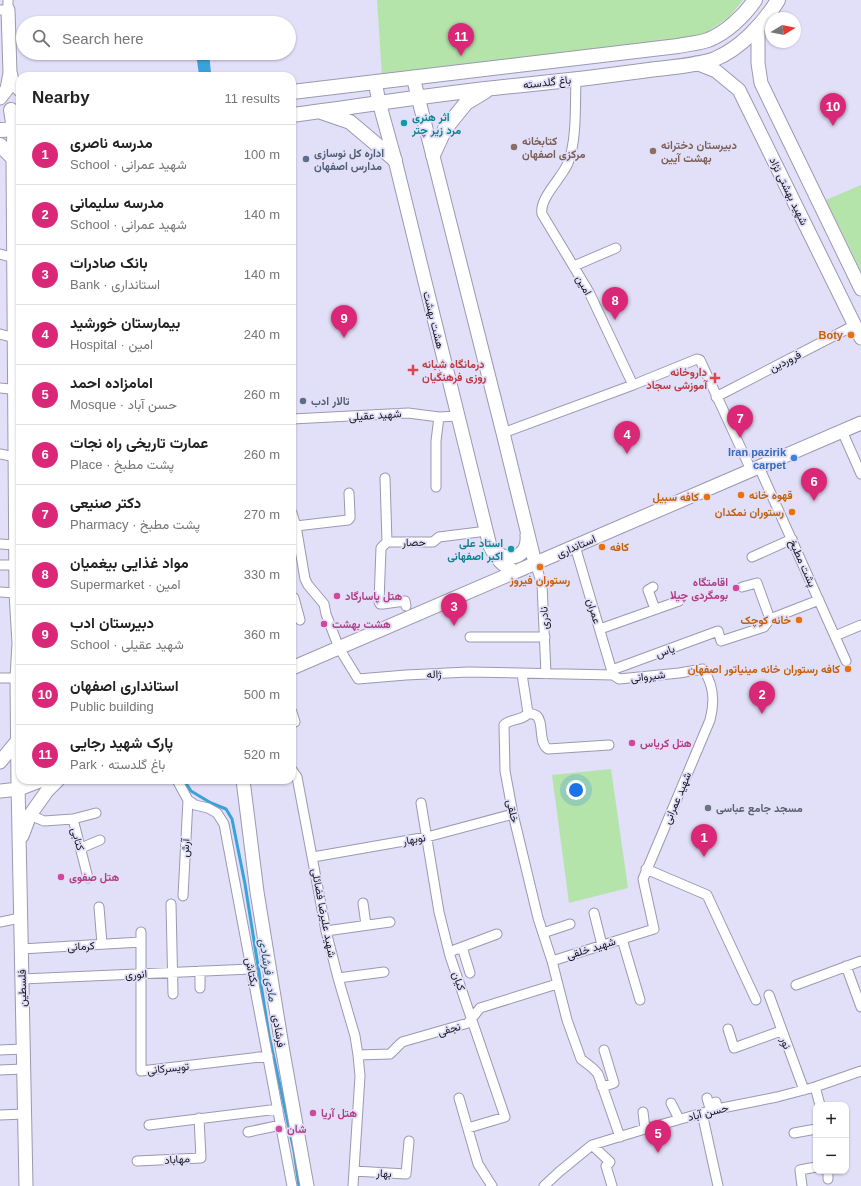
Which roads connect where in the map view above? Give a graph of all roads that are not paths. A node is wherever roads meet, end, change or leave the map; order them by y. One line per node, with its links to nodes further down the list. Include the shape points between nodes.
1 (755, 0): 7 (main road, باغ گلدسته, via 729,27 707,40 678,46)
2 (778, 0): 4 (main road, باغ گلدسته)
3 (6, 7): 6 (main road)
4 (758, 26): 5 (main road, باغ گلدسته, via 730,51 714,59); 31 (main road, شهید بهشتی نژاد, via 761,83)
5 (696, 63): 8 (main road, باغ گلدسته); 32 (main road, شهید بهشتی نژاد, via 716,71 740,90)
6 (10, 70): 10 (main road, via 12,81); 13 (main road, via 7,88)
7 (413, 77): 9 (main road, باغ گلدسته); 14 (main road)
8 (576, 80): 11 (main road, باغ گلدسته); 30 (street, امین, via 573,143 568,163 541,209)
9 (375, 82): 12 (main road, باغ گلدسته); 15 (main road, هشت بهشت)
10 (16, 86)
11 (492, 88): 14 (main road, باغ گلدسته); 24 (main road, via 466,103 445,129)
12 (296, 92)
13 (0, 98)
14 (418, 98): 15 (main road, باغ گلدسته); 24 (main road)
15 (379, 102): 17 (main road, باغ گلدسته); 26 (main road, هشت بهشت)
16 (10, 110): 19 (main road)
17 (318, 111): 18 (main road, باغ گلدسته); 26 (main road, via 350,122)
18 (296, 114)
19 (16, 126)
20 (16, 129): 21 (main road)
21 (0, 130)
22 (16, 136): 25 (main road, فلسطین)
23 (0, 145): 25 (main road)
24 (433, 155): 45 (main road)
25 (13, 158): 29 (main road, فلسطین)
26 (395, 160): 40 (main road, هشت بهشت)
27 (616, 248): 30 (street)
28 (0, 254): 29 (street)
29 (14, 258): 33 (main road, فلسطین)
30 (574, 266): 36 (street, امین)
31 (861, 289)
32 (855, 325): 35 (main road, شهید بهشتی نژاد); 39 (street, فروردین)
33 (16, 330): 34 (street)
34 (0, 334)
35 (861, 338)
36 (633, 385): 39 (street, پشت مطبخ, via 697,359 700,360); 45 (street)
37 (0, 388): 38 (street)
38 (16, 390)
39 (716, 397): 48 (street, پشت مطبخ)
40 (458, 416): 41 (street, شهید عقیلی); 54 (main road, هشت بهشت)
41 (439, 417): 42 (street, شهید عقیلی, via 408,413); 51 (street)
42 (296, 419)
43 (861, 423): 44 (main road, استانداری)
44 (842, 431): 48 (main road, استانداری); 49 (street)
45 (504, 432): 55 (main road)
46 (0, 454): 47 (street)
47 (16, 457)
48 (755, 468): 56 (street, پشت مطبخ); 61 (main road, استانداری)
49 (861, 474)
50 (386, 478): 57 (street, حصار)
51 (436, 487)
52 (349, 494): 53 (street, via 348,520)
53 (296, 526): 83 (street, via 305,579 324,604)
54 (487, 531): 57 (street, حصار, via 438,537 433,542); 60 (main road, هشت بهشت)
55 (527, 534): 60 (main road, via 525,548 514,557 501,556); 63 (main road)
56 (792, 539): 62 (street); 71 (street, پشت مطبخ)
57 (387, 542): 73 (street, حصار, via 381,548 379,602 383,604 405,601)
58 (0, 544): 59 (street)
59 (16, 545): 64 (main road, فلسطین)
60 (490, 546): 66 (main road, هشت بهشت, via 496,558)
61 (575, 546): 63 (main road, استانداری); 79 (street, عمران)
62 (752, 557)
63 (535, 563): 66 (main road, استانداری); 82 (street, نادری, via 542,584)
64 (16, 565): 65 (street); 70 (main road, فلسطین)
65 (0, 566)
66 (515, 572): 83 (main road, استانداری)
67 (653, 587): 75 (street, via 648,590)
68 (742, 587): 76 (street, via 757,583)
69 (0, 592): 70 (street)
70 (16, 593)
71 (819, 600): 76 (street); 80 (street, پشت مطبخ)
72 (679, 601): 75 (street)
73 (406, 606)
74 (296, 607): 77 (street)
75 (655, 609): 79 (street)
76 (770, 619): 87 (street, یاس, via 764,626 721,641 718,631)
77 (300, 620)
78 (861, 625): 80 (street)
79 (600, 629): 87 (street, عمران)
80 (835, 636): 84 (street, پشت مطبخ)
81 (470, 637): 82 (street)
82 (545, 637): 89 (street, نادری)
83 (340, 648): 85 (main road, استانداری); 88 (street, ژاله, via 358,679 468,672)
84 (846, 661)
85 (296, 666)
86 (703, 669): 87 (street, شیروانی, via 619,679); 115 (street, شهید عمرانی, via 712,687 713,708 710,720)
87 (612, 673): 89 (street, شیروانی)
88 (522, 674): 89 (street, ژاله); 92 (street)
89 (546, 674)
90 (0, 678): 91 (street)
91 (16, 678)
92 (528, 713): 94 (street, via 539,718 545,748 548,750); 107 (street, خلقی, via 526,717 504,724 505,771)
93 (16, 742): 95 (main road)
94 (609, 745)
95 (0, 762)
96 (296, 776): 114 (street, شهید علیرضا فضائلی)
97 (26, 784): 102 (main road)
98 (54, 784): 108 (main road)
99 (179, 784): 104 (street)
100 (244, 784): 199 (main road, فرشادی, via 287,1082)
101 (0, 785): 102 (main road)
102 (18, 786): 103 (main road); 112 (main road, فلسطین)
103 (0, 791)
104 (188, 800): 117 (street, آرش); 142 (street, بکتاش, via 217,813 224,824)
105 (421, 803): 110 (street, کیان)
106 (96, 813): 109 (street)
107 (513, 814): 110 (street, نوبهار); 130 (street, خلقی)
108 (30, 815): 109 (street, کتابی, via 44,821); 112 (main road)
109 (73, 819): 113 (street, کتابی)
110 (427, 837): 114 (street, نوبهار); 138 (street, کیان, via 439,912)
111 (100, 840): 113 (street)
112 (19, 843): 122 (main road, فلسطین)
113 (81, 848): 116 (street, کتابی)
114 (313, 857): 128 (street, شهید علیرضا فضائلی)
115 (646, 869): 127 (street, شهید عمرانی, via 643,879); 156 (street, via 707,895)
116 (88, 878)
117 (183, 896)
118 (363, 903): 126 (street)
119 (171, 904): 144 (street)
120 (99, 907): 134 (street)
121 (594, 913): 135 (street)
122 (20, 918): 123 (street); 137 (main road, فلسطین)
123 (0, 922)
124 (390, 922): 126 (street)
125 (570, 924): 130 (street)
126 (366, 925): 128 (street)
127 (654, 930): 132 (street, شهید خلقی)
128 (326, 931): 148 (street, شهید علیرضا فضائلی)
129 (141, 932): 133 (street)
130 (543, 933): 139 (street, خلقی)
131 (497, 934): 136 (street)
132 (622, 939): 135 (street, شهید خلقی); 155 (street)
133 (141, 942): 134 (street, کرمانی); 147 (street)
134 (102, 944): 137 (street, کرمانی)
135 (602, 945): 139 (street, شهید خلقی)
136 (462, 947): 138 (street); 146 (street)
137 (21, 949): 149 (main road, فلسطین)
138 (449, 952): 158 (street, کیان)
139 (552, 961): 150 (street, شهید خلقی)
140 (861, 961): 141 (street)
141 (846, 966): 151 (street); 157 (street)
142 (251, 968): 143 (street, انوری); 165 (street, بکتاش)
143 (200, 971): 144 (street, انوری); 152 (street)
144 (173, 972): 147 (street, انوری); 153 (street)
145 (384, 972): 148 (street)
146 (470, 973)
147 (142, 974): 149 (street, انوری); 165 (street, تویسرکانی, via 141,1070)
148 (338, 978): 164 (street, شهید علیرضا فضائلی)
149 (22, 979): 161 (main road, فلسطین)
150 (557, 984): 158 (street, نجفی, via 480,1008); 169 (street, شهید خلقی, via 581,1059 594,1068)
151 (796, 985)
152 (200, 988)
153 (173, 994)
154 (769, 995): 160 (street, نور)
155 (640, 1000)
156 (756, 1000)
157 (861, 1007)
158 (472, 1018): 164 (street, نجفی, via 468,1024 402,1042 390,1054); 186 (street, کیان, via 505,1117)
159 (728, 1029): 160 (street, via 734,1048)
160 (781, 1031): 171 (street, نور)
161 (23, 1049): 162 (street); 166 (main road, فلسطین)
162 (0, 1050)
163 (604, 1050): 169 (street, via 614,1083)
164 (358, 1055): 196 (street, via 360,1076)
165 (268, 1056): 176 (street, بکتاش)
166 (23, 1069): 167 (street); 180 (main road, فلسطین)
167 (0, 1070)
168 (861, 1071): 170 (street, حسن آباد)
169 (602, 1087): 191 (street)
170 (815, 1087): 171 (street, حسن آباد); 174 (street)
171 (804, 1090): 177 (street, حسن آباد)
172 (459, 1098): 186 (street)
173 (707, 1098): 177 (street, via 709,1105 716,1102)
174 (819, 1102)
175 (671, 1103): 183 (street)
176 (278, 1109): 182 (street); 185 (street, بکتاش)
177 (717, 1109): 179 (street, حسن آباد)
178 (643, 1112): 187 (street)
179 (702, 1113): 183 (street, حسن آباد); 204 (street)
180 (24, 1114): 181 (street); 197 (main road, فلسطین)
181 (0, 1115)
182 (199, 1118): 184 (street); 194 (street, مهاباد, via 201,1158)
183 (679, 1119): 187 (street, حسن آباد)
184 (149, 1125)
185 (281, 1125): 189 (street); 198 (street, بکتاش)
186 (468, 1128): 201 (street, via 478,1164)
187 (645, 1129): 191 (street, حسن آباد)
188 (813, 1130): 190 (street)
189 (248, 1132)
190 (794, 1133)
191 (620, 1137): 193 (street, حسن آباد)
192 (409, 1141): 196 (street, بهار, via 406,1174)
193 (592, 1145): 202 (street, حسن آباد); 203 (street, via 610,1162 606,1166)
194 (137, 1162)
195 (813, 1168): 205 (street, via 800,1170)
196 (354, 1171): 200 (street)
197 (26, 1186)
198 (292, 1186)
199 (307, 1186)
200 (353, 1186)
201 (492, 1186)
202 (544, 1186)
203 (612, 1186)
204 (718, 1186)
205 (802, 1186)

